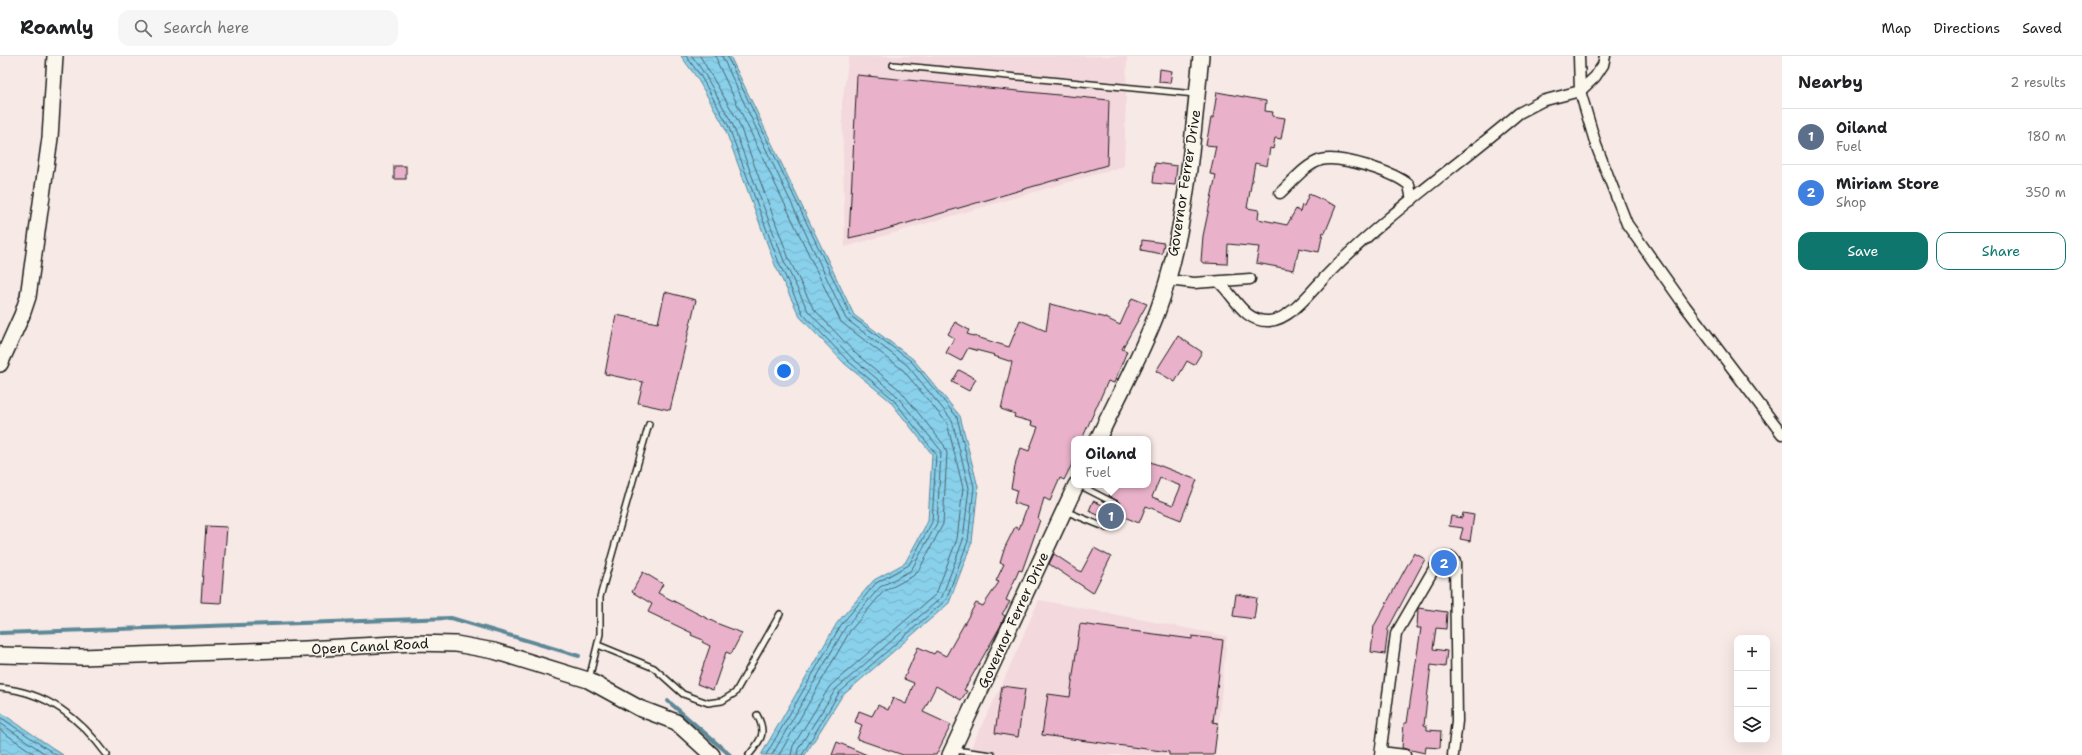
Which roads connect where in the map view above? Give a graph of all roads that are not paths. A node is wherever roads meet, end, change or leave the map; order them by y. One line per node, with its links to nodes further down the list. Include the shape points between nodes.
1 (55, 56): 13 (street, via 50,138 28,297)
2 (1201, 56): 7 (street, Governor Ferrer Drive)
3 (1579, 56): 6 (street)
4 (1605, 56): 6 (street, via 1603,65 1595,77)
5 (893, 65): 7 (lane)
6 (1580, 91): 9 (street, via 1542,101 1519,113); 15 (street, via 1596,145 1627,224 1685,306)
7 (1197, 95): 11 (street, Governor Ferrer Drive, via 1179,232)
8 (1280, 193): 9 (street, via 1309,166 1321,160 1332,159 1397,177 1409,186)
9 (1412, 200): 12 (street, via 1361,240 1283,317 1270,321 1251,318)
10 (1250, 279): 12 (street)
11 (1167, 280): 12 (street, via 1187,283); 16 (street, Governor Ferrer Drive, via 1146,338)
12 (1219, 282)
13 (0, 364)
14 (649, 424): 21 (lane, via 600,597)
15 (1782, 434)
16 (1099, 436)
17 (1075, 488): 19 (street, Governor Ferrer Drive)
18 (1085, 488): 19 (lane, via 1116,504 1120,509 1113,527 1107,528)
19 (1064, 510): 26 (street, Governor Ferrer Drive)
20 (780, 614): 21 (lane, via 735,693 722,701 708,703 683,694 654,668)
21 (598, 645): 23 (lane)
22 (0, 655): 23 (street, Open Canal Road, via 82,657 438,643 494,651)
23 (588, 680): 29 (street, Open Canal Road, via 639,708 676,722)
24 (0, 688): 28 (lane, via 23,691 52,702 85,728)
25 (757, 715): 30 (lane, via 762,725 762,735)
26 (951, 752): 31 (lane)
27 (1381, 754): 32 (street); 33 (street, via 1396,634 1439,560 1445,557 1452,558 1455,562 1458,721)
28 (107, 755)
29 (712, 755)
30 (749, 755)
31 (992, 755)
32 (1405, 755)
33 (1453, 755)

